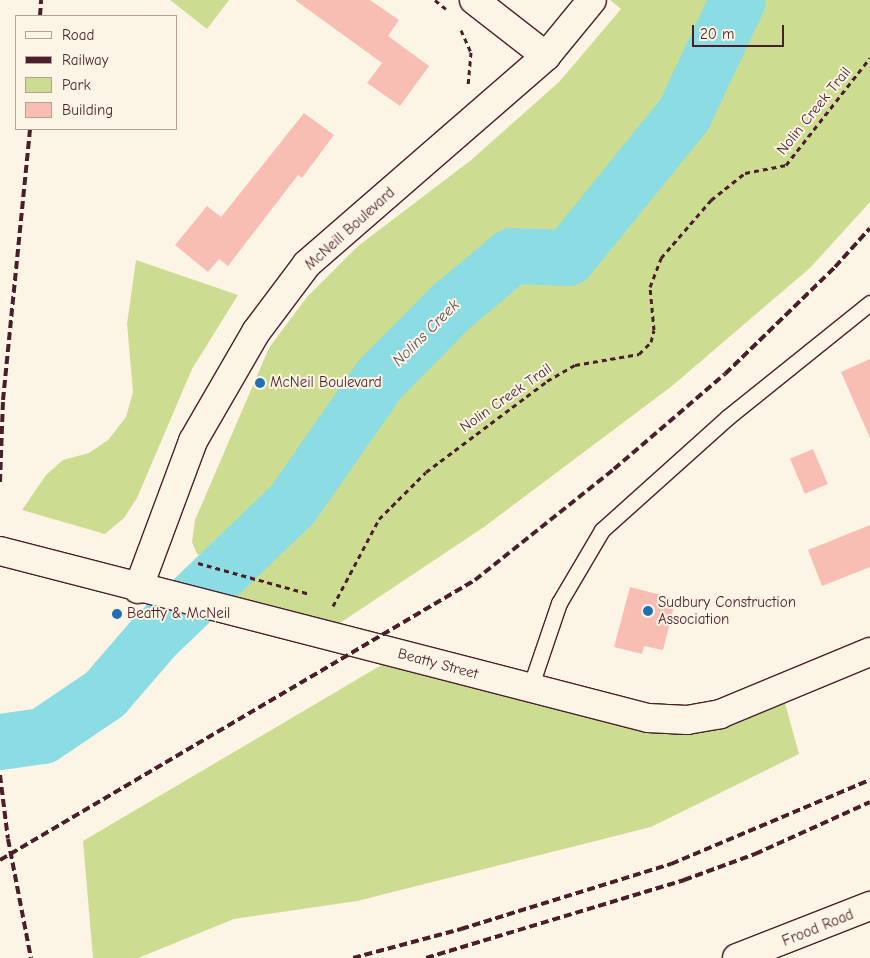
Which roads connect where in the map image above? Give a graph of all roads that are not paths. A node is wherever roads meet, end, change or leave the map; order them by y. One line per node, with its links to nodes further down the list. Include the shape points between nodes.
1 (592, 0): 3 (street, McNeill Boulevard)
2 (463, 6): 3 (street)
3 (546, 56): 6 (street, McNeill Boulevard, via 307,264 256,332 193,440)
4 (870, 303): 8 (lane, via 728,417 602,530 559,603)
5 (0, 551): 6 (street, Beatty Street)
6 (138, 589): 8 (street, Beatty Street, via 316,631)
7 (870, 652): 8 (street, Beatty Street, via 720,714 687,720 648,718)
8 (530, 688)
9 (870, 906): 10 (street, Frood Road)
10 (785, 949): 11 (street, Frood Road)
11 (737, 958)

